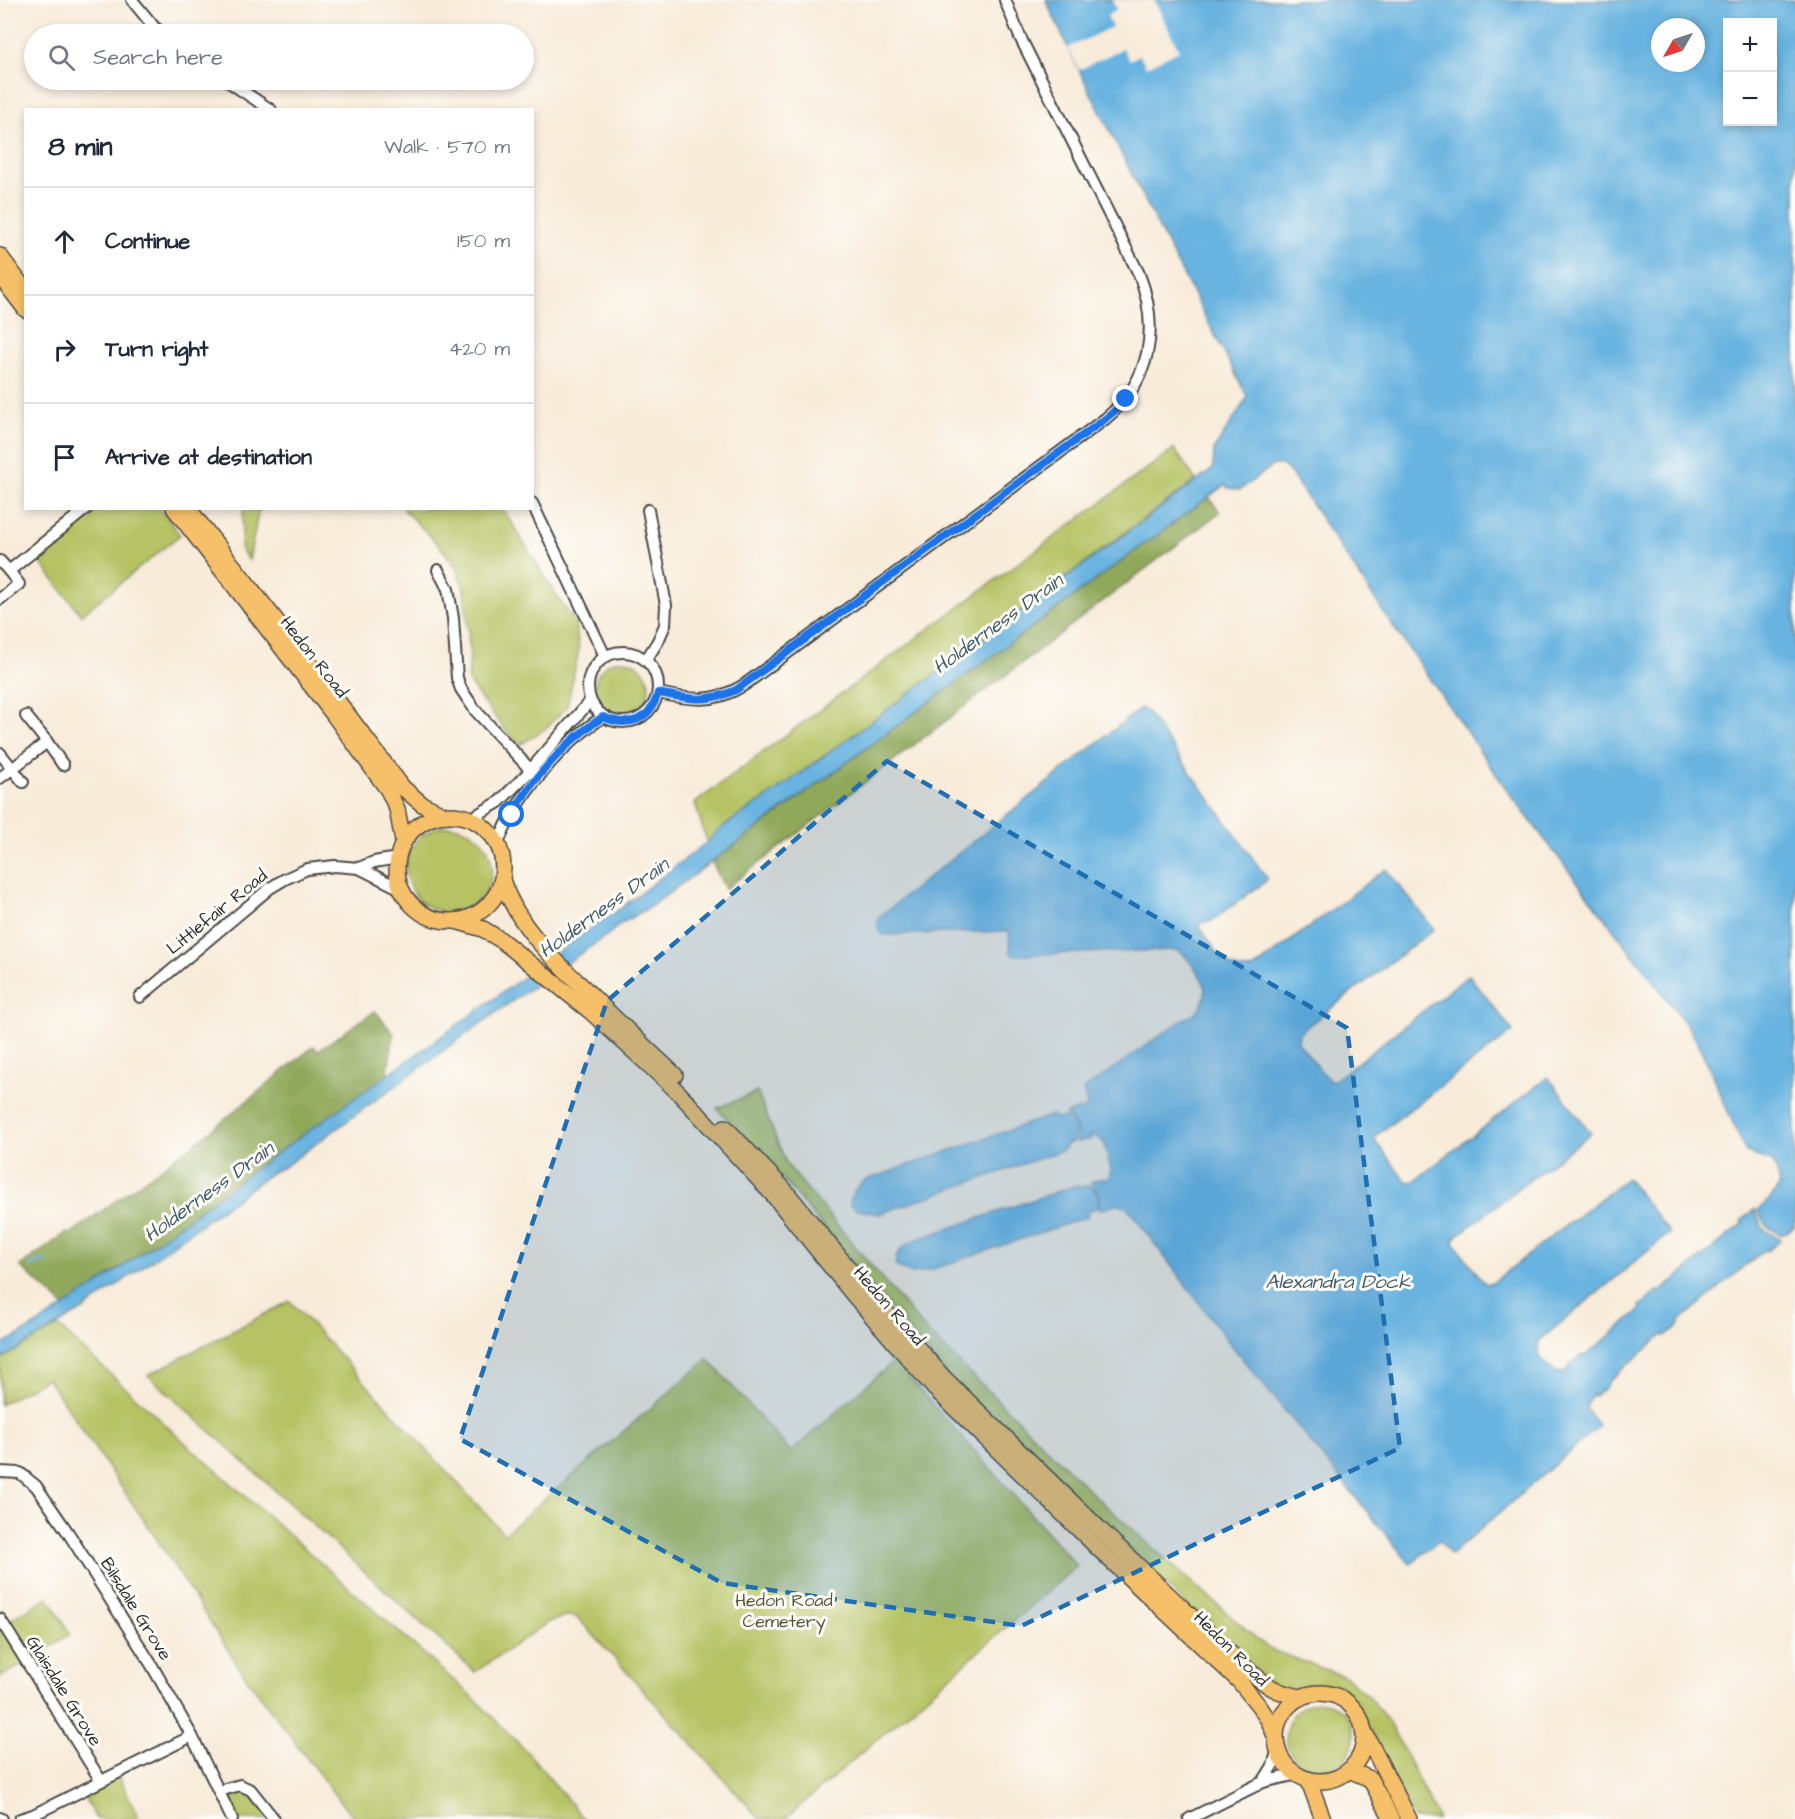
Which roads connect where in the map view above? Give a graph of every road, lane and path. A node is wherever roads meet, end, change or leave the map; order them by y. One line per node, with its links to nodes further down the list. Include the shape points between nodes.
1 (132, 0): 3 (street)
2 (1005, 0): 21 (street, via 1145,290 1150,333 1140,376 1126,399 1105,419 744,685 725,695 701,700)
3 (152, 24)
4 (241, 90): 5 (street)
5 (268, 108)
6 (0, 256): 8 (highway)
7 (0, 276): 9 (highway)
8 (24, 288)
9 (24, 307)
10 (534, 507): 19 (street)
11 (85, 510): 17 (street)
12 (176, 510): 34 (highway, Hedon Road, via 388,790 397,809)
13 (190, 510): 32 (highway, Hedon Road, via 403,788 422,804)
14 (648, 510): 20 (street, via 666,605 664,625)
15 (0, 561): 17 (street)
16 (438, 570): 29 (street, via 448,590 458,681 475,710)
17 (9, 571): 18 (street, via 19,584)
18 (0, 599)
19 (605, 656): 20 (street, via 626,652); 22 (street, via 589,676)
20 (646, 660): 21 (street, via 654,669)
21 (658, 693): 24 (street, via 651,709 637,720 614,722)
22 (590, 701): 24 (street); 29 (street)
23 (26, 716): 25 (street)
24 (603, 717): 29 (street)
25 (47, 742): 27 (street); 28 (street)
26 (0, 753): 28 (street)
27 (63, 765)
28 (12, 769): 30 (street); 31 (street)
29 (534, 775): 33 (street); 35 (street)
30 (0, 778)
31 (23, 782)
32 (445, 815): 33 (highway); 34 (highway, via 416,827)
33 (470, 819): 35 (highway, via 490,834)
34 (403, 841): 36 (highway)
35 (497, 845): 38 (highway)
36 (398, 858): 37 (street, Littlefair Road); 39 (highway)
37 (359, 868): 39 (street, Littlefair Road); 41 (street, Littlefair Road, via 307,869 285,879)
38 (502, 880): 40 (highway, via 486,908); 44 (highway, Hedon Road, via 513,908 544,949 687,1086 783,1188 945,1379 1249,1671 1269,1688)
39 (401, 889): 40 (highway, via 423,914 441,921)
40 (456, 921): 47 (highway, Hedon Road, via 494,934 591,1012 686,1100 774,1196 935,1389 1239,1682 1269,1721)
41 (140, 997)
42 (0, 1472): 46 (street, Bilsdale Grove, via 20,1473 36,1486 114,1603)
43 (0, 1619): 51 (street, Glaisdale Grove)
44 (1300, 1697): 45 (highway, via 1328,1693 1341,1698 1352,1706); 47 (highway, via 1282,1714)
45 (1364, 1731): 48 (highway, via 1361,1752); 60 (highway)
46 (192, 1736): 51 (street); 53 (street, Bilsdale Grove)
47 (1277, 1744): 49 (highway, via 1282,1760); 52 (street, via 1273,1766)
48 (1349, 1770): 50 (highway); 59 (highway, via 1370,1779)
49 (1303, 1777): 50 (highway); 52 (street, via 1286,1776); 54 (highway)
50 (1330, 1779): 54 (highway)
51 (101, 1781): 55 (street)
52 (1263, 1782): 58 (street)
53 (219, 1791): 56 (street, Bilsdale Grove); 57 (street, via 240,1785 251,1790)
54 (1321, 1816)
55 (20, 1819)
56 (232, 1819)
57 (274, 1819)
58 (1189, 1819)
59 (1392, 1819)
60 (1409, 1819)

